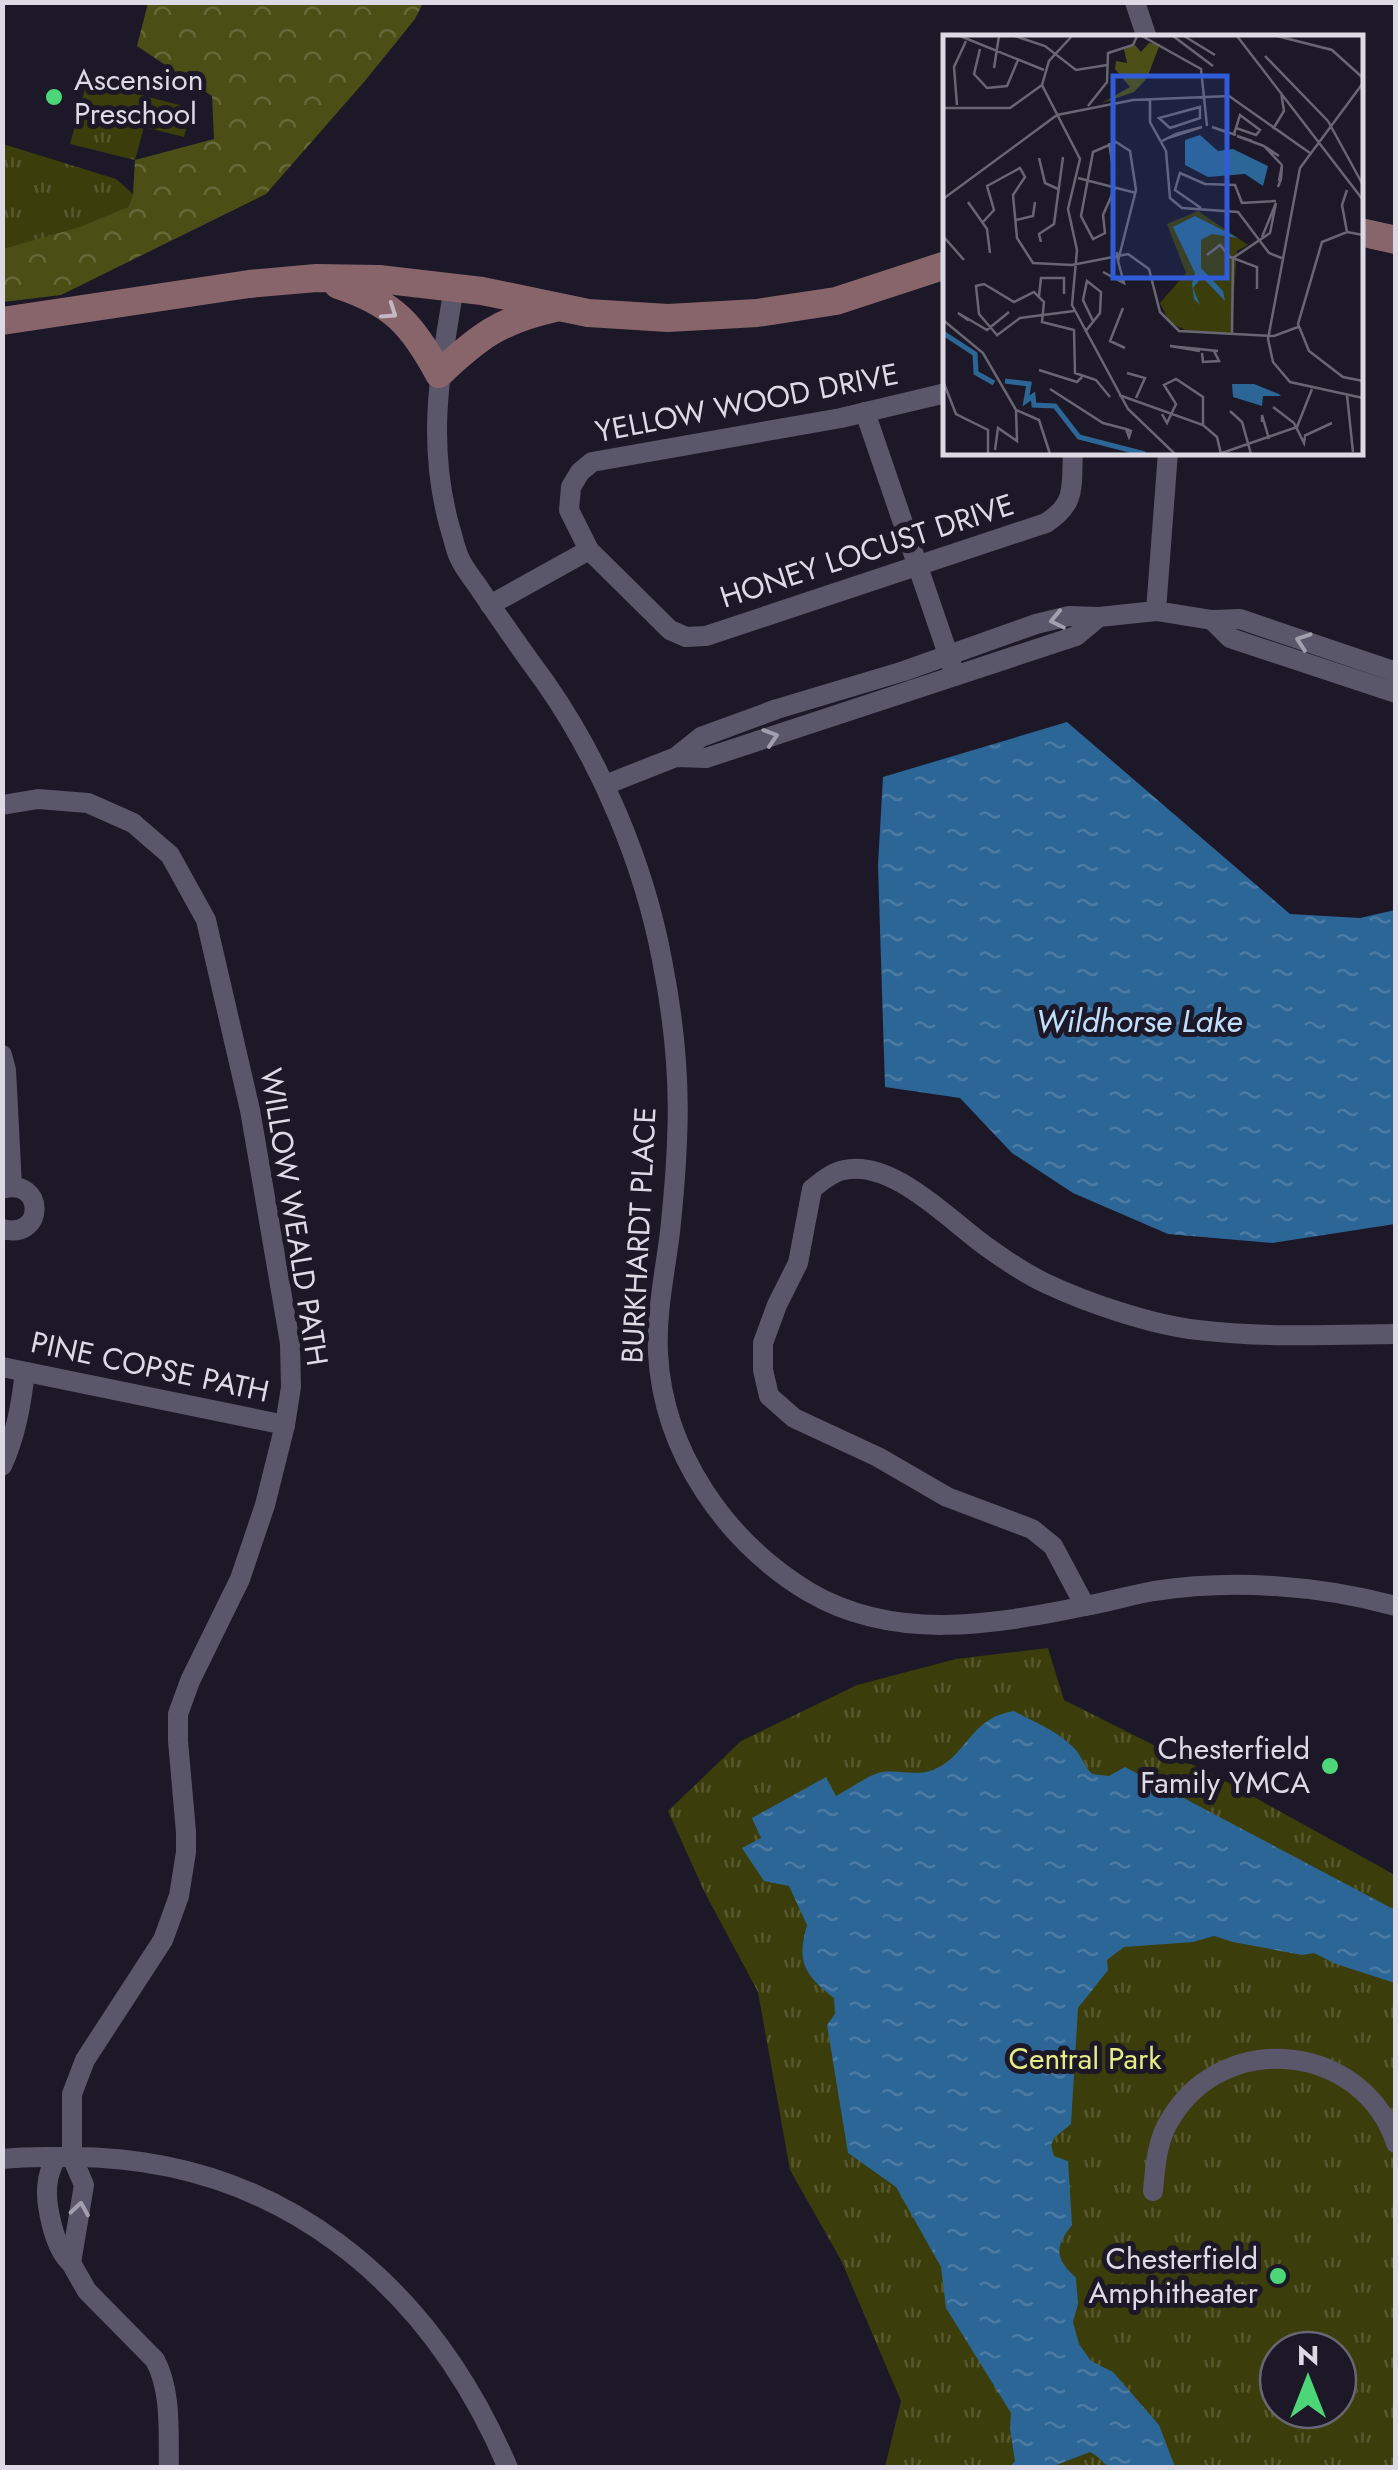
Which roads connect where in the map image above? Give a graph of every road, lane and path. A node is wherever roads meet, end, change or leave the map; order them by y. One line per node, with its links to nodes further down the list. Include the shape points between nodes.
1 (1135, 2): 2 (street)
2 (1146, 35)
3 (1363, 214): 4 (main road)
4 (1396, 220)
5 (1363, 233): 6 (main road)
6 (1396, 240)
7 (943, 266): 10 (main road, via 836,301 757,313 668,318)
8 (316, 278): 9 (main road); 11 (main road); 12 (main road, one-way to 12, via 399,315)
9 (454, 287): 10 (main road); 12 (street, BURKHARDT PLACE)
10 (561, 307): 12 (main road, via 498,326)
11 (2, 321)
12 (439, 374): 19 (street, BURKHARDT PLACE, via 442,498 458,557)
13 (943, 394): 14 (street, YELLOW WOOD DRIVE)
14 (865, 412): 17 (street, YELLOW WOOD DRIVE, via 592,462 572,487 569,510); 18 (street)
15 (1072, 455): 18 (street, HONEY LOCUST DRIVE, via 1064,511)
16 (1168, 455): 20 (street)
17 (589, 550): 18 (street, HONEY LOCUST DRIVE, via 670,630 686,637); 19 (street)
18 (916, 566): 22 (street)
19 (490, 605): 25 (street, BURKHARDT PLACE, via 548,686)
20 (1156, 611): 21 (street); 22 (street, via 1036,624)
21 (1212, 620): 23 (street, one-way to 21, via 1240,619); 24 (street, via 1230,638)
22 (952, 666): 25 (street, via 777,710 700,738 676,758)
23 (1396, 672)
24 (1396, 693)
25 (605, 786): 35 (street, BURKHARDT PLACE, via 653,912 670,996 677,1142 658,1354 673,1430 703,1493 750,1548 852,1614 921,1626 992,1624)
26 (2, 804): 33 (street, WILLOW WEALD PATH, via 38,798 88,803 133,823 170,855 206,920 250,1110 290,1343)
27 (2, 1055): 28 (street)
28 (7, 1188): 29 (street, via 26,1191 36,1211 23,1229)
29 (2, 1229)
30 (1396, 1334): 35 (street, via 1196,1330 1134,1316 1044,1283 880,1172 842,1170 812,1189 798,1263 764,1343 769,1396 794,1418 947,1497 1032,1530 1053,1546)
31 (2, 1367): 32 (street, PINE COPSE PATH)
32 (25, 1372): 33 (street, PINE COPSE PATH); 34 (street, via 19,1418)
33 (284, 1425): 38 (street, WILLOW WEALD PATH, via 240,1579 178,1714 186,1832 179,1896 164,1940 85,2060 72,2094)
34 (2, 1466)
35 (1085, 1606): 36 (street, BURKHARDT PLACE, via 1225,1585 1300,1587)
36 (1396, 1606)
37 (1396, 2143): 40 (street, via 1389,2122 1344,2077 1310,2062 1238,2062 1187,2096 1168,2121)
38 (64, 2157): 39 (street); 41 (street, one-way to 38, via 84,2185); 41 (street, via 48,2181 48,2200 57,2243); 43 (street, via 188,2170 290,2211 340,2243 398,2294 449,2356)
39 (2, 2159)
40 (1154, 2191)
41 (71, 2263): 42 (street, via 87,2291 156,2360 166,2392)
42 (169, 2468)
43 (508, 2468)

